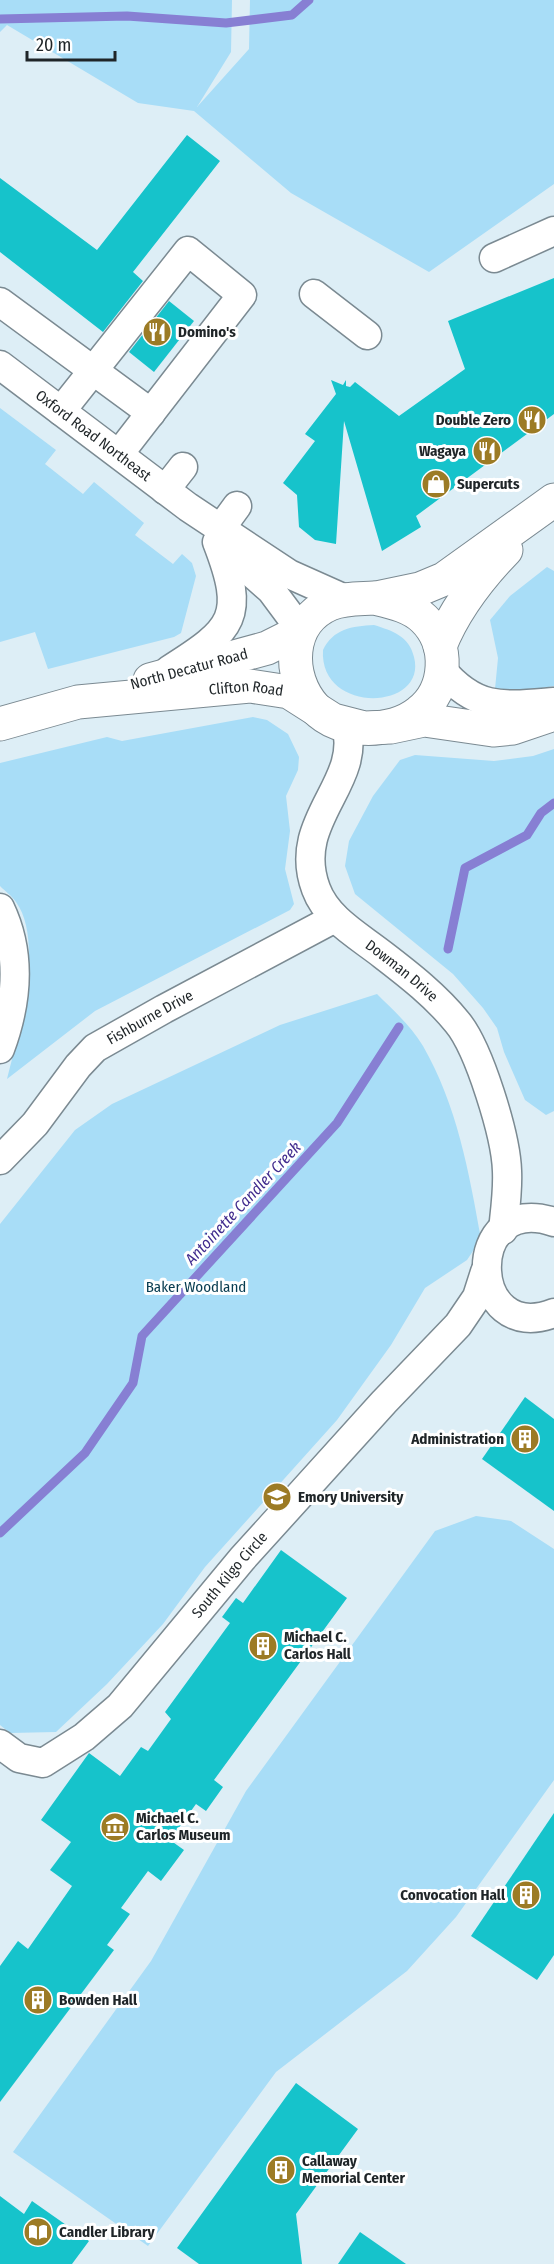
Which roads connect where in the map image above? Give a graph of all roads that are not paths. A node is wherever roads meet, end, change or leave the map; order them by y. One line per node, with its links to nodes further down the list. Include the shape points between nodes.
1 (554, 231): 2 (street)
2 (494, 258)
3 (314, 294): 5 (street)
4 (0, 302): 7 (street)
5 (367, 335)
6 (0, 365): 8 (street, Oxford Road Northeast)
7 (93, 372): 8 (street); 9 (street); 9 (street, via 188,251 242,295)
8 (61, 411): 10 (street, Oxford Road Northeast)
9 (151, 413): 10 (street)
10 (118, 454): 12 (street, Oxford Road Northeast)
11 (183, 467): 12 (street)
12 (176, 498): 14 (street, Oxford Road Northeast)
13 (550, 503): 15 (main road, via 444,579 420,589); 17 (main road, via 488,568 446,631)
14 (225, 525): 15 (street, Oxford Road Northeast, via 289,574); 16 (street, Oxford Road Northeast); 18 (street, via 232,614 220,634)
15 (360, 599): 16 (main road, via 318,610); 17 (main road, via 414,612 433,631)
16 (300, 631): 18 (main road, North Decatur Road, via 267,648); 22 (main road, via 294,658)
17 (441, 658): 21 (street, via 466,694 485,704); 24 (main road, via 432,698)
18 (155, 679): 20 (main road, North Decatur Road)
19 (250, 686): 20 (main road, North Decatur Road); 22 (main road, Clifton Road, via 288,692)
20 (78, 702): 25 (main road)
21 (554, 702)
22 (314, 706): 26 (main road, Clifton Road)
23 (554, 714): 24 (street, via 513,728 493,730 433,720)
24 (405, 723): 26 (main road, Clifton Road, via 379,728)
25 (0, 724)
26 (346, 725): 28 (street, Dowman Drive, via 350,736 347,762 311,840 310,862 316,890)
27 (0, 908): 29 (street, via 8,925 16,971 15,992)
28 (335, 918): 30 (street, Fishburne Drive, via 95,1048 35,1124); 32 (street, Dowman Drive, via 434,996 459,1023 479,1058 507,1169)
29 (0, 1049)
30 (0, 1160)
31 (554, 1222): 32 (street, via 534,1218)
32 (503, 1230): 33 (street, Dowman Drive, via 487,1253)
33 (485, 1272): 34 (street, via 491,1292); 36 (street, South Kilgo Circle, via 477,1297)
34 (505, 1308): 35 (street, via 532,1317); 36 (street, South Kilgo Circle, via 488,1309)
35 (553, 1314)
36 (458, 1325): 37 (street, South Kilgo Circle, via 242,1559 120,1706 84,1737)
37 (21, 1755)

